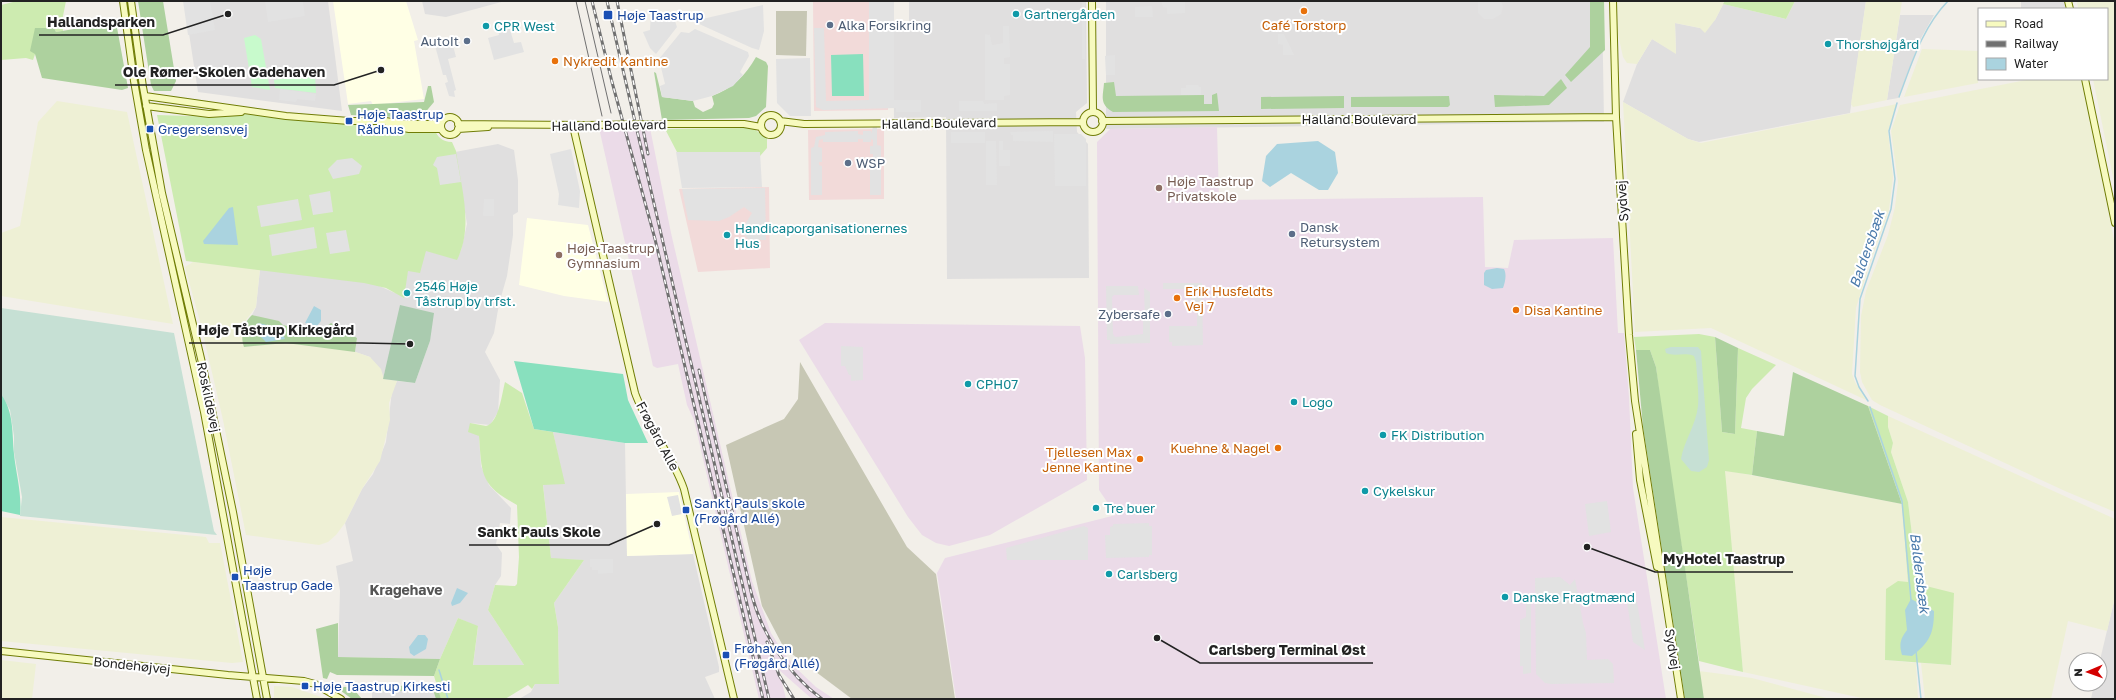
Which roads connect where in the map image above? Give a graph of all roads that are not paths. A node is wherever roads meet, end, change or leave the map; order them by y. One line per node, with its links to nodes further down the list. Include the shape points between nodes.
1 (123, 1): 20 (street, Roskildevej, via 146,150 204,412)
2 (131, 1): 6 (street, Roskildevej)
3 (1092, 1): 9 (street)
4 (1613, 1): 10 (street, Sydvej)
5 (2085, 80): 18 (street)
6 (145, 96): 7 (street, Roskildevej); 8 (street)
7 (146, 106): 8 (street, via 209,114); 21 (street, Roskildevej, via 162,193 203,368 233,512)
8 (247, 111): 15 (street)
9 (1093, 112): 11 (street, via 1099,115); 12 (street, via 1086,114)
10 (1616, 117): 11 (street, Halland Boulevard); 26 (street, Sydvej, via 1636,445 1640,480 1665,600)
11 (1102, 121): 12 (street, via 1100,128 1093,132 1087,130)
12 (1083, 122): 14 (street, Halland Boulevard)
13 (762, 124): 14 (street, via 766,116 771,115 776,116); 14 (street, via 766,133 771,134 777,132); 16 (street, Halland Boulevard, bridge)
14 (780, 124)
15 (441, 126): 17 (street, via 444,133 449,135 453,135); 17 (street, via 445,119 450,118 455,119)
16 (574, 126): 17 (street, Halland Boulevard); 25 (street, Frøgård Alle, via 635,393 645,416 675,466 684,489)
17 (458, 127)
18 (2115, 223)
19 (1, 651): 20 (street, Bondehøjvej)
20 (253, 677): 21 (street, Bondehøjvej); 22 (street, Roskildevej)
21 (264, 678): 23 (street, Roskildevej); 24 (street, via 315,684)
22 (257, 699)
23 (267, 699)
24 (341, 699)
25 (734, 699)
26 (1681, 699)

